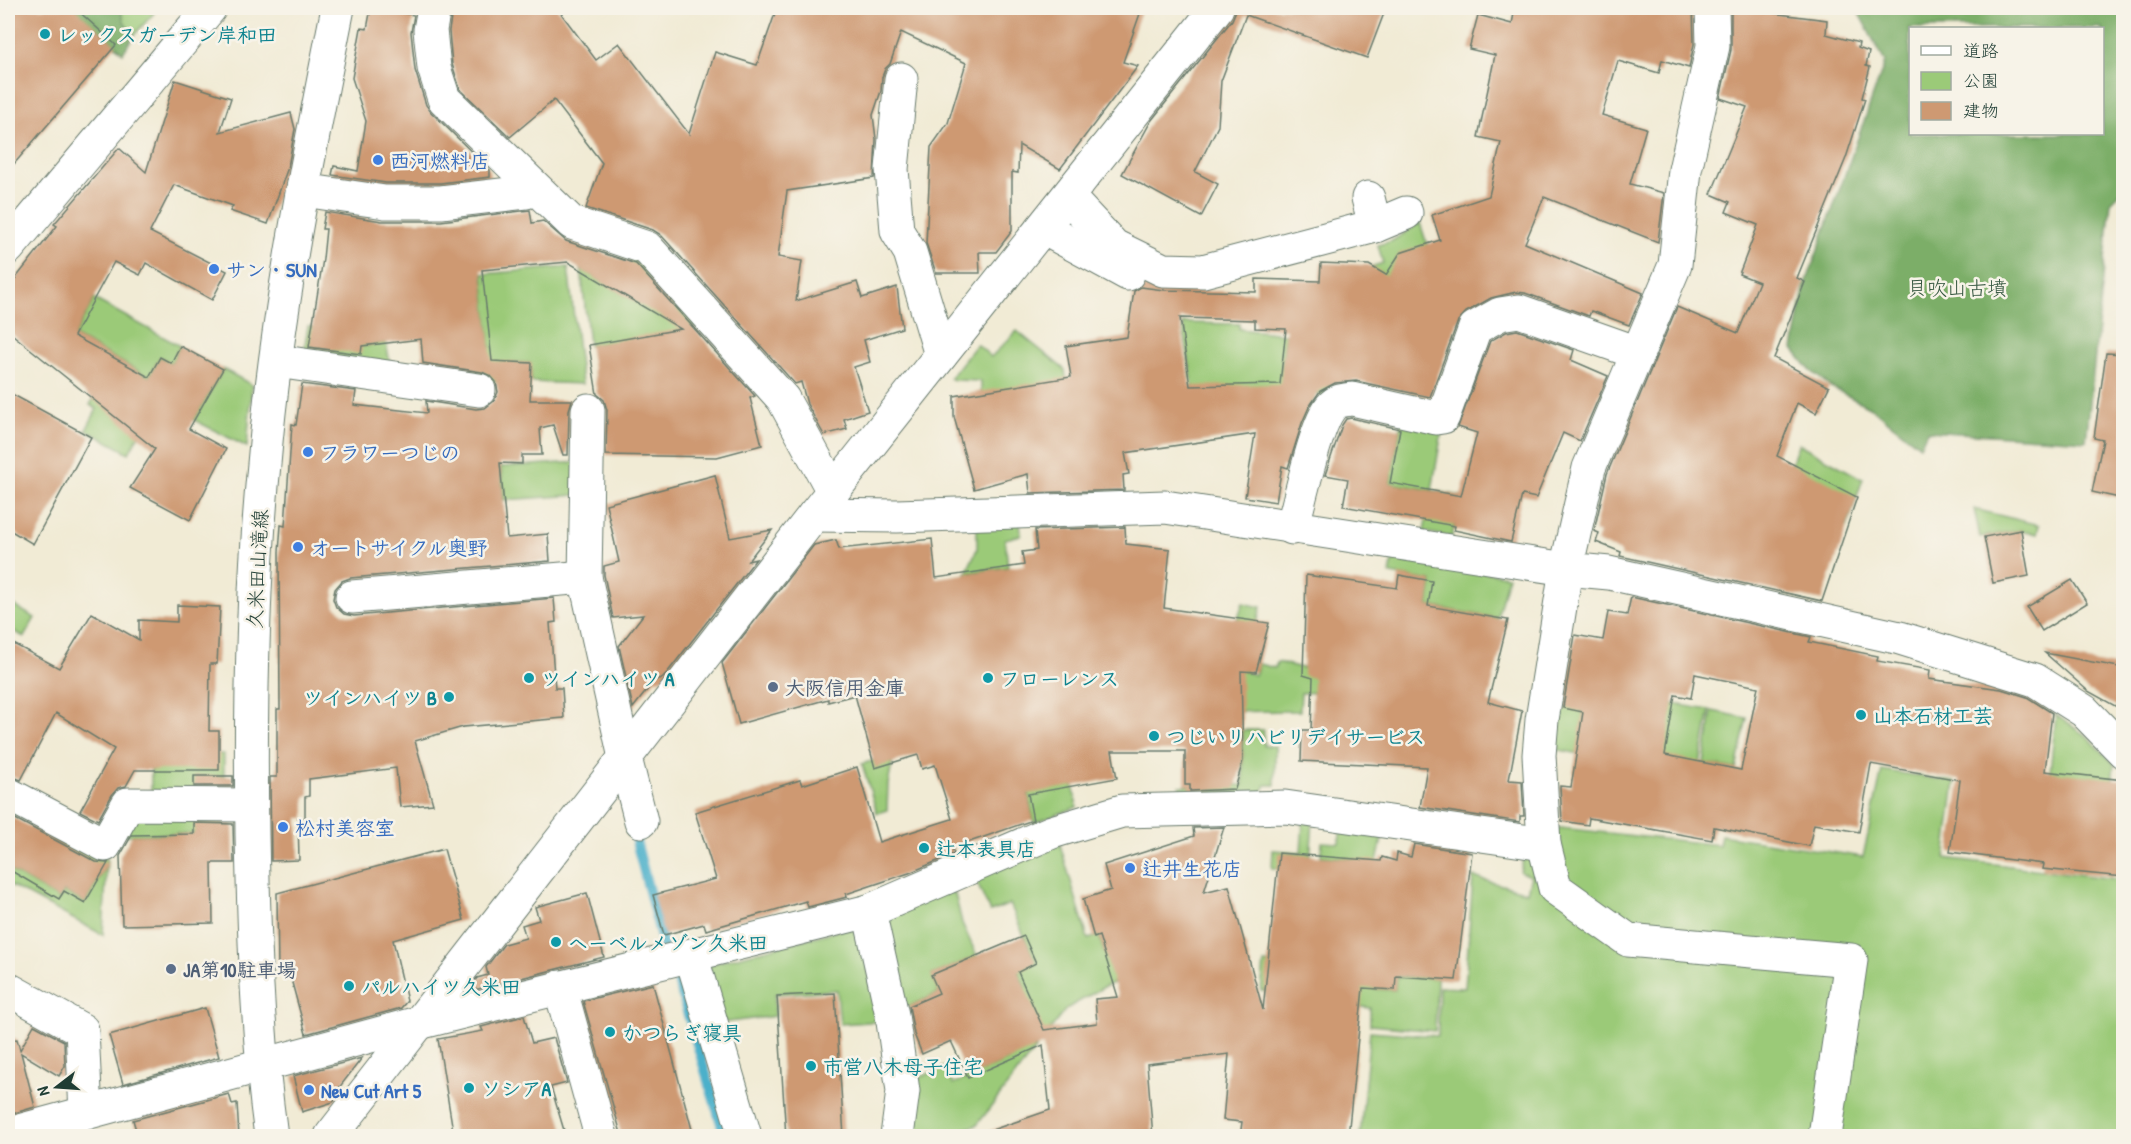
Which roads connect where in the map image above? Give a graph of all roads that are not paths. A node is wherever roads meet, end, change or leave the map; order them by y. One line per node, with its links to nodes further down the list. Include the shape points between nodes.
1 (210, 8): 12 (street)
2 (338, 8): 7 (street, 久米田山滝線)
3 (434, 8): 19 (street, via 430,30 434,68 444,99 572,223 647,248 783,399)
4 (1217, 8): 9 (street)
5 (1712, 8): 14 (street, via 1713,46 1685,170 1675,265)
6 (901, 79): 15 (street, via 892,170 897,231 910,252)
7 (303, 190): 8 (street, via 385,202 441,202); 16 (street, 久米田山滝線)
8 (526, 192)
9 (1068, 197): 10 (street, via 1114,246 1163,270 1203,271 1233,249 1372,212); 11 (street)
10 (1406, 213)
11 (1043, 228): 13 (street, via 1131,276); 15 (street)
12 (8, 248)
13 (1182, 289)
14 (1638, 353): 20 (street, via 1519,311 1500,314 1475,328 1443,417 1352,399 1339,400 1330,407 1318,433); 21 (street, via 1589,468)
15 (941, 355): 19 (street)
16 (276, 361): 17 (street); 27 (street, 久米田山滝線, via 253,604)
17 (479, 390)
18 (588, 410): 22 (street)
19 (823, 503): 20 (street, via 897,516 1165,507); 25 (street)
20 (1292, 528): 21 (street)
21 (1566, 569): 24 (street, via 1609,573 1900,638 2035,680 2084,711); 29 (street, via 1539,755)
22 (585, 577): 23 (street); 25 (street)
23 (352, 597)
24 (2124, 752)
25 (625, 758): 28 (street); 34 (street)
26 (8, 794): 27 (street, via 105,845 128,804)
27 (251, 804): 35 (street, 久米田山滝線, via 254,959)
28 (641, 821)
29 (1544, 844): 30 (street, via 1285,807 1122,811 1052,832); 43 (street, via 1555,888 1628,940 1851,960)
30 (869, 911): 31 (street); 42 (street, via 892,1015 903,1091)
31 (691, 955): 32 (street); 41 (street)
32 (560, 987): 34 (street); 40 (street)
33 (8, 989): 36 (street, via 82,1030)
34 (418, 1023): 35 (street); 39 (street)
35 (262, 1065): 36 (street); 38 (street, 久米田山滝線)
36 (86, 1113): 37 (street)
37 (8, 1134)
38 (271, 1137)
39 (331, 1137)
40 (601, 1137)
41 (745, 1137)
42 (897, 1137)
43 (1825, 1137)

